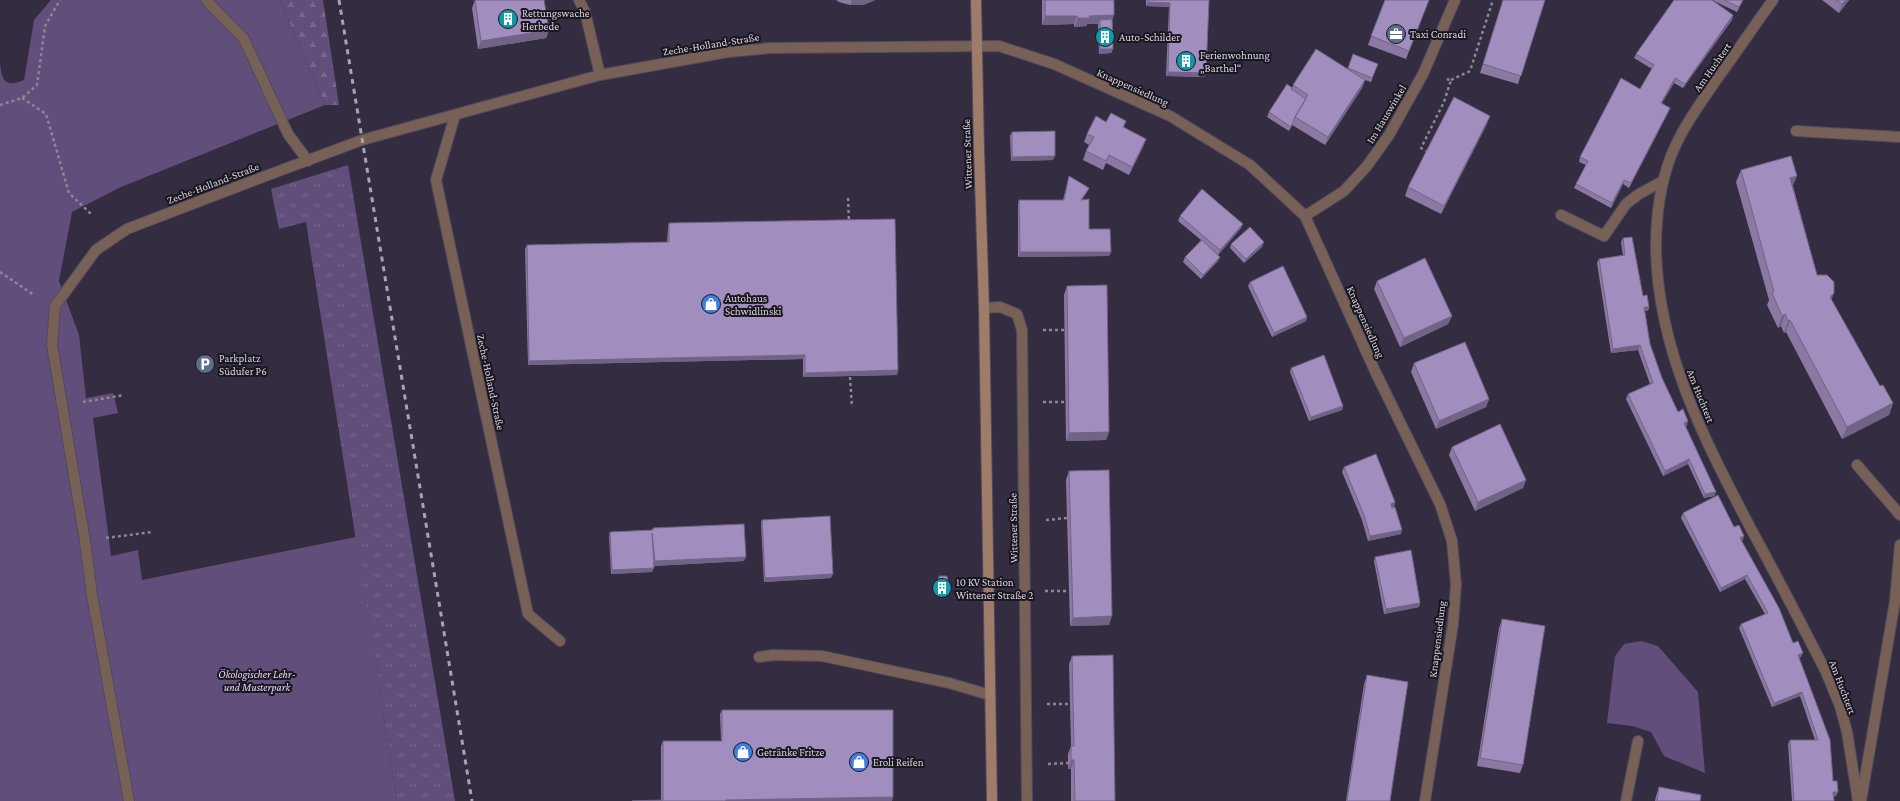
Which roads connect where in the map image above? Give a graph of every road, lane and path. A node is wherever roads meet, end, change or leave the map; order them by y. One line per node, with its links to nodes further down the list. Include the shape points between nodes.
1 (60, 0): 12 (path, via 45,26 37,85)
2 (206, 0): 18 (street, via 244,39 288,134)
3 (579, 0): 9 (street, via 585,12)
4 (976, 0): 8 (main road, Wittener Straße)
5 (1455, 0): 23 (street, Im Hauswinkel, via 1423,74 1390,135 1344,191)
6 (1493, 0): 11 (path, via 1470,71)
7 (1773, 0): 19 (street, Am Huchtert, via 1690,119 1672,155)
8 (976, 47): 9 (street, Zeche-Holland-Straße, via 770,48 728,52); 23 (street, Knappensiedlung, via 999,46 1054,64 1170,116 1250,165); 27 (main road, Wittener Straße)
9 (600, 75): 14 (street, Zeche-Holland-Straße)
10 (1436, 78): 11 (path)
11 (1451, 80): 17 (path, via 1444,102 1421,148)
12 (22, 98): 13 (path); 21 (path, via 46,114 69,193)
13 (0, 105)
14 (455, 115): 18 (street, Zeche-Holland-Straße, via 362,140); 38 (street, Zeche-Holland-Straße, via 436,180 528,614)
15 (1796, 131): 16 (street)
16 (1900, 137)
17 (1428, 152)
18 (308, 161): 30 (street, Zeche-Holland-Straße, via 127,230 96,250 55,306 52,345)
19 (1663, 181): 22 (street, via 1626,204 1604,236); 47 (street, Am Huchtert, via 1656,221 1656,263 1668,342 1686,394 1711,452 1826,672 1847,732)
20 (848, 198): 24 (path)
21 (91, 214)
22 (1561, 215)
23 (1305, 216): 45 (street, Knappensiedlung, via 1375,371 1437,498 1452,541 1456,585 1453,624)
24 (849, 224)
25 (0, 272): 26 (path)
26 (34, 295)
27 (984, 308): 40 (main road, Wittener Straße); 44 (street, Wittener Straße, via 1000,307 1017,314 1022,330)
28 (850, 377): 31 (path)
29 (124, 395): 30 (path)
30 (63, 406): 35 (street)
31 (852, 407)
32 (1857, 465): 33 (street)
33 (1900, 515)
34 (152, 532): 35 (path)
35 (86, 541): 42 (street, via 92,595)
36 (1900, 545): 37 (street, Am Huchtert)
37 (1897, 604): 47 (street, Am Huchtert)
38 (560, 641)
39 (759, 657): 40 (street, via 822,656)
40 (990, 694): 43 (main road, Wittener Straße)
41 (1638, 741): 46 (street)
42 (129, 801)
43 (992, 801)
44 (1027, 801)
45 (1426, 801)
46 (1626, 801)
47 (1860, 801)

